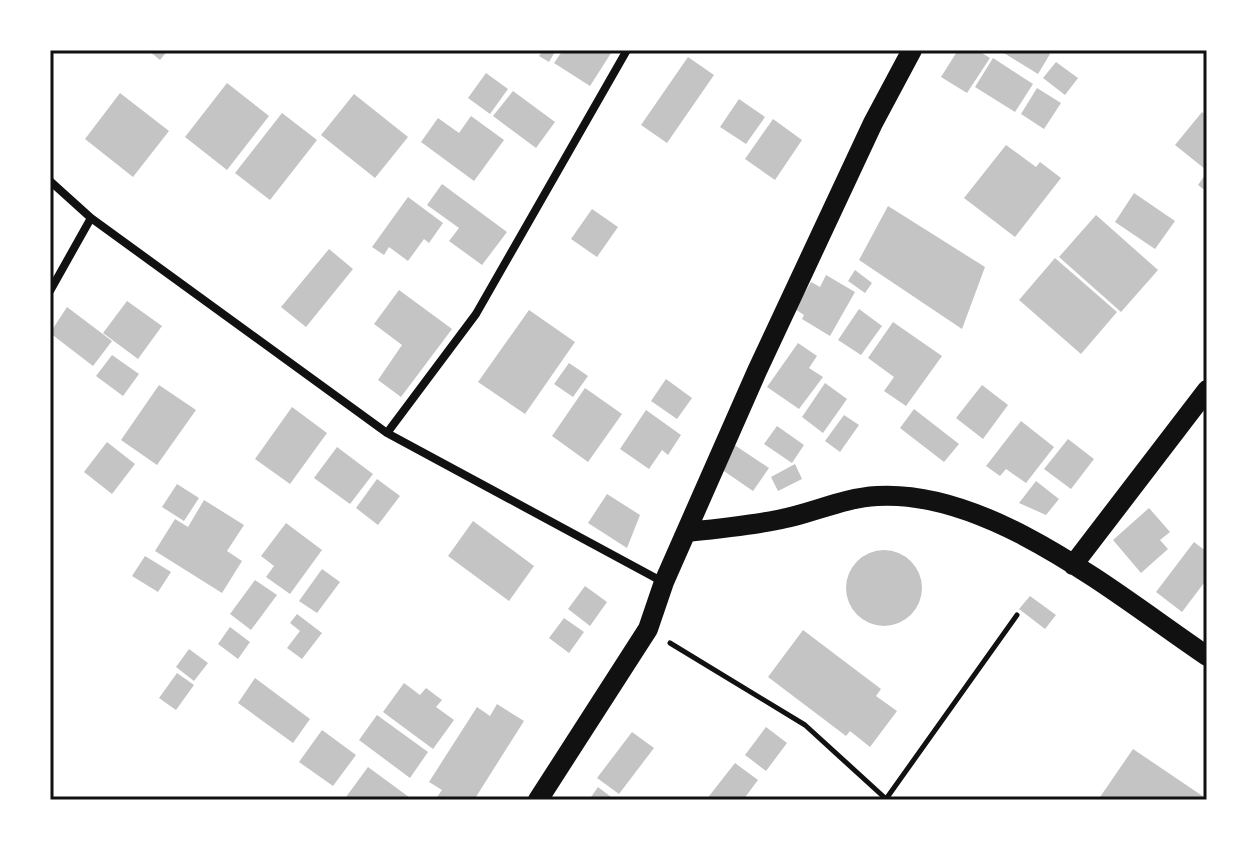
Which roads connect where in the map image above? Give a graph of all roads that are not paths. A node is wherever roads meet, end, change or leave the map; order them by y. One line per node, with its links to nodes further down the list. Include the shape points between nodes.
1 (627, 50): 7 (street, via 476,314)
2 (912, 50): 8 (main road, via 873,123)
3 (50, 181): 4 (street)
4 (91, 218): 5 (street); 7 (street)
5 (50, 291)
6 (1207, 390): 9 (main road)
7 (387, 433): 10 (street)
8 (686, 532): 9 (main road, via 779,520 843,501 909,498 988,519); 10 (main road)
9 (1073, 565): 11 (main road)
10 (664, 582): 12 (main road, via 648,629)
11 (1207, 656)
12 (538, 800)

